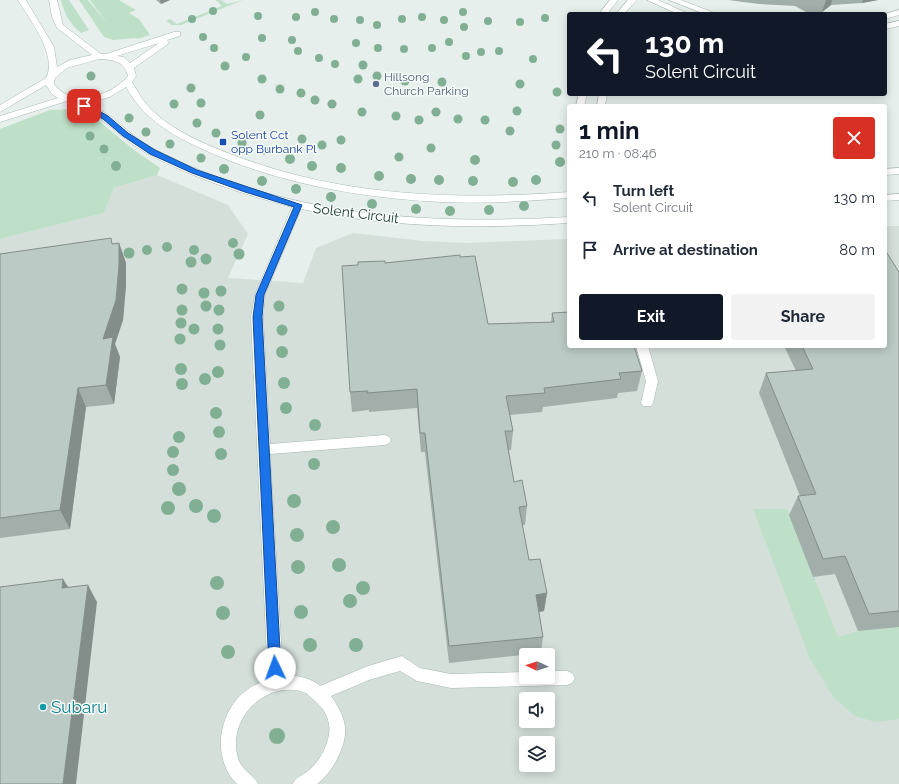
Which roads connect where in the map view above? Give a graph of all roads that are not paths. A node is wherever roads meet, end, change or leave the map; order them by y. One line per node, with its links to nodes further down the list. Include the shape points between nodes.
1 (22, 0): 17 (street, via 50,46)
2 (53, 0): 15 (street, via 60,26)
3 (614, 0): 7 (street)
4 (634, 0): 8 (street)
5 (651, 0): 9 (street)
6 (673, 0): 10 (street)
7 (605, 12)
8 (621, 12)
9 (680, 12)
10 (707, 12)
11 (899, 12): 12 (street)
12 (887, 16)
13 (899, 23): 14 (street)
14 (887, 26)
15 (104, 56): 16 (street, via 121,60); 16 (street, via 177,34); 17 (street, via 73,61 61,67)
16 (130, 68): 18 (street, via 132,76)
17 (52, 76): 19 (street, Solent Circuit, via 50,84 56,94); 20 (street)
18 (128, 82): 19 (street, via 116,92 99,98); 24 (street, Solent Circuit, via 139,102 158,120 184,136 260,168 305,180 391,195 441,199)
19 (71, 99): 21 (street); 27 (street, Solent Circuit, via 106,118 125,135 152,152 195,172)
20 (0, 110)
21 (0, 119)
22 (899, 171): 23 (street)
23 (887, 172)
24 (567, 195)
25 (899, 197): 26 (street)
26 (887, 198)
27 (298, 205): 28 (street, Solent Circuit, via 386,218 440,222); 32 (street, via 260,295 257,317)
28 (567, 220)
29 (643, 348): 30 (street, via 652,381)
30 (647, 403)
31 (385, 440): 32 (street)
32 (264, 449): 34 (street)
33 (566, 678): 35 (street, via 451,681 417,674 402,664 368,673)
34 (276, 683): 35 (street, via 299,683); 36 (street, via 256,692 239,707 229,728 227,750 234,770)
35 (320, 693): 37 (street, via 333,710 338,734 330,758 312,779)
36 (250, 784)
37 (300, 784)

